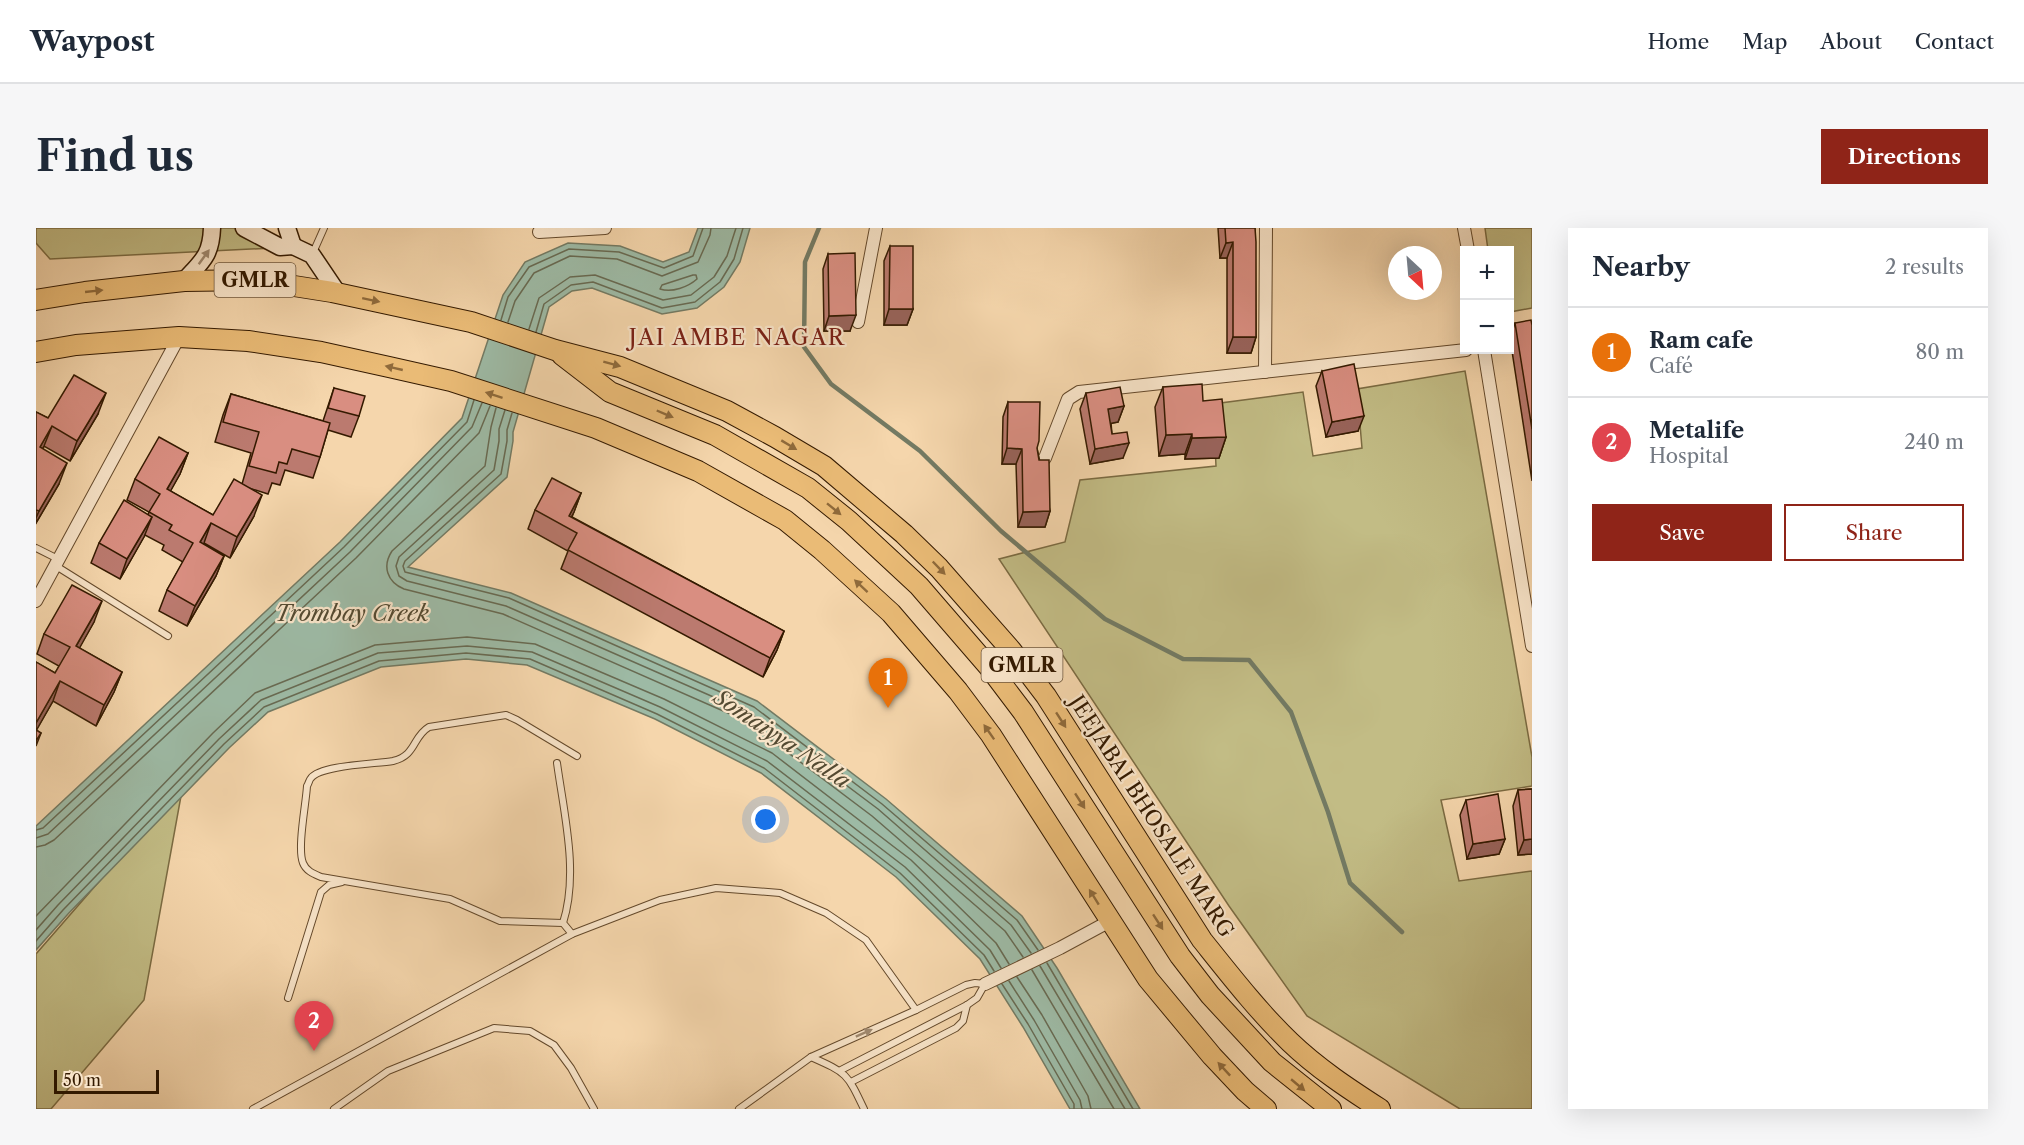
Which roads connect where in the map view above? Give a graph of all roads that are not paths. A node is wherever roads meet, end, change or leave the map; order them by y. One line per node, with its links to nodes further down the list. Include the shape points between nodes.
1 (212, 228): 13 (main road, one-way to 1, via 212,246)
2 (244, 228): 10 (main road, via 280,247)
3 (287, 228): 10 (main road)
4 (324, 228): 12 (lane)
5 (605, 228): 9 (street)
6 (876, 228): 16 (street)
7 (1266, 228): 22 (street)
8 (1464, 228): 11 (street)
9 (539, 232)
10 (293, 246): 12 (main road)
11 (1467, 246)
12 (312, 255): 14 (main road)
13 (184, 281): 14 (highway, GMLR, via 256,280); 15 (highway, GMLR, one-way to 13)
14 (337, 292): 18 (highway, GMLR, one-way to 18, via 471,322)
15 (36, 300)
16 (858, 322)
17 (179, 337): 20 (highway, GMLR); 25 (street); 32 (highway, GMLR, one-way to 17, via 991,735 958,691 891,613 785,520 698,471 648,449 451,381 321,352 248,341)
18 (555, 350): 48 (highway, one-way to 48, via 610,392 715,435 808,488 919,586 1023,712 1180,956 1210,995 1272,1062); 49 (highway, JEEJABAI BHOSALE MARG / GMLR, one-way to 49, via 620,367 727,411 824,466 904,534 975,608 1046,696 1202,940 1231,978 1291,1043)
19 (1460, 351): 22 (street)
20 (36, 352)
21 (1485, 354): 28 (street)
22 (1265, 372): 23 (street, via 1079,392 1068,399 1045,458)
23 (1039, 463)
24 (36, 548): 25 (lane)
25 (57, 563): 26 (street); 27 (lane)
26 (36, 601)
27 (168, 636)
28 (1532, 646)
29 (577, 756): 31 (lane, via 506,716 429,728 421,732 405,757 392,761 321,771 311,777 307,786 303,865 312,873)
30 (558, 763): 33 (lane, via 569,860 568,908)
31 (346, 881): 33 (lane, via 450,898 500,921); 36 (lane, via 329,885 321,892)
32 (1110, 921): 35 (street); 47 (highway, GMLR, one-way to 32, via 1180,1020)
33 (563, 923): 34 (lane)
34 (573, 934): 38 (lane, via 660,900 716,888 780,893 826,913 866,940); 42 (lane)
35 (988, 983): 37 (lane); 38 (lane, via 966,985)
36 (288, 999)
37 (967, 1005): 40 (lane); 41 (lane, via 956,1029)
38 (916, 1010): 39 (lane, one-way to 38)
39 (811, 1057): 40 (lane); 45 (lane)
40 (841, 1070): 41 (lane)
41 (851, 1082): 46 (lane)
42 (253, 1109)
43 (334, 1109): 44 (lane, via 388,1071 494,1028 530,1031 554,1045)
44 (594, 1109)
45 (739, 1109)
46 (864, 1109)
47 (1266, 1109)
48 (1331, 1109)
49 (1380, 1109)

